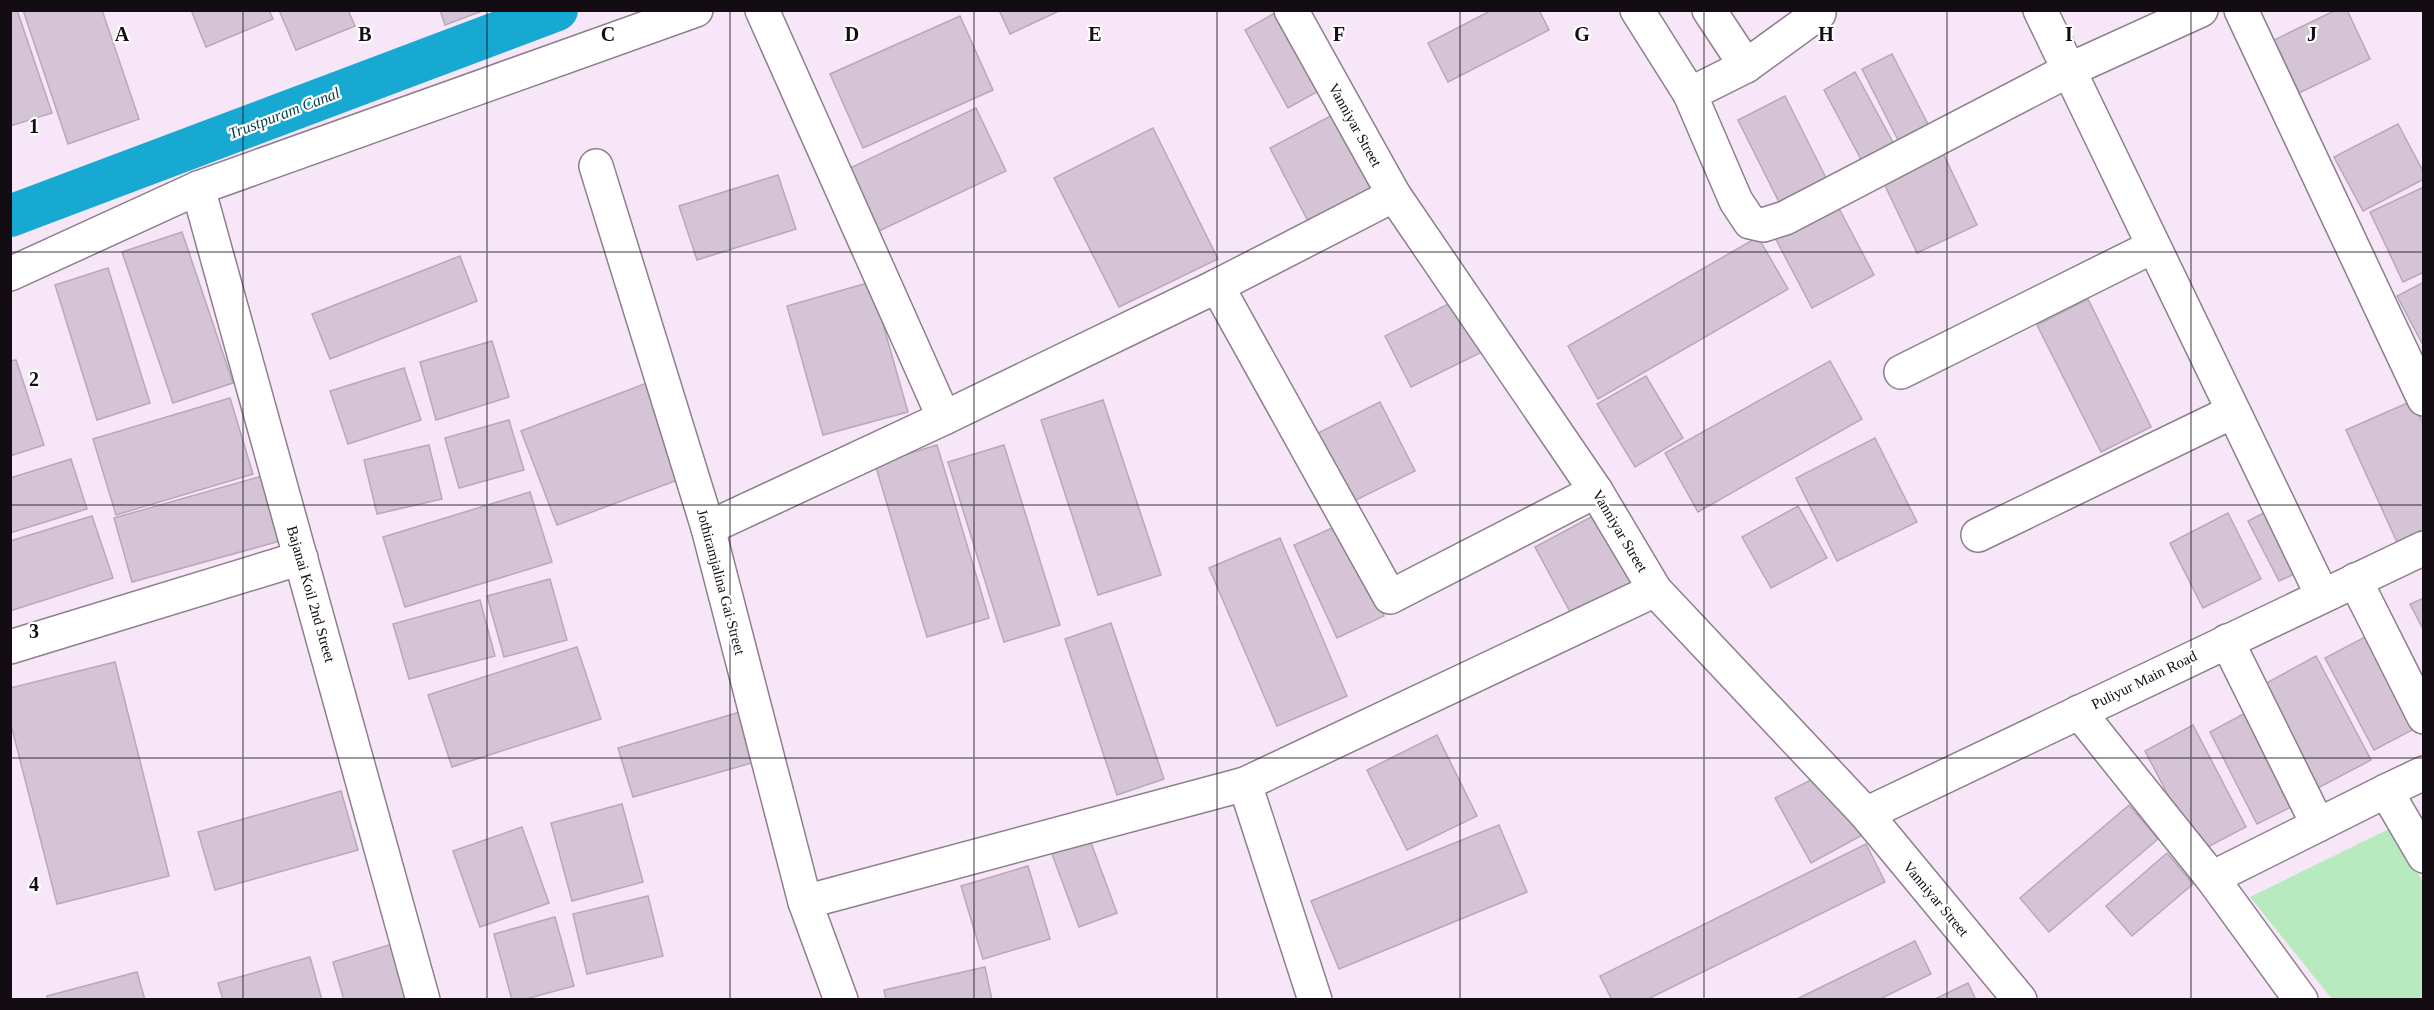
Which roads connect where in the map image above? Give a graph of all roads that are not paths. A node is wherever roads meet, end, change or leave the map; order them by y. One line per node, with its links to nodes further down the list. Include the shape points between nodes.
1 (696, 10): 14 (street)
2 (762, 10): 22 (street)
3 (1291, 10): 15 (street, Vanniyar Street)
4 (1637, 10): 12 (street)
5 (1709, 10): 10 (street)
6 (1817, 10): 10 (street, via 1819,13)
7 (2040, 10): 11 (street)
8 (2200, 10): 11 (street)
9 (2241, 10): 20 (street)
10 (1746, 66): 12 (street)
11 (2069, 70): 12 (street, via 1785,218 1764,225 1750,222 1736,201); 16 (street)
12 (1690, 94)
13 (596, 166): 24 (street, Jothiramjalina Gai Street)
14 (198, 188): 17 (street); 27 (street, Bajanai Koil 2nd Street)
15 (1394, 195): 18 (street); 23 (street, Vanniyar Street)
16 (2152, 247): 19 (street); 21 (street)
17 (10, 274)
18 (1218, 286): 22 (street); 23 (street, via 1390,597)
19 (1901, 372)
20 (2424, 399)
21 (2232, 412): 25 (street); 30 (street)
22 (944, 418): 24 (street)
23 (1596, 491): 29 (street, Vanniyar Street)
24 (708, 528): 42 (street, Jothiramjalina Gai Street)
25 (1977, 535)
26 (2424, 548): 28 (street, Puliyur Main Road)
27 (301, 558): 32 (street); 43 (street, Bajanai Koil 2nd Street)
28 (2355, 580): 30 (street, Puliyur Main Road); 34 (street)
29 (1655, 590): 36 (street); 38 (street, Vanniyar Street)
30 (2322, 595): 31 (street, Puliyur Main Road)
31 (2227, 641): 33 (street, Puliyur Main Road); 39 (street)
32 (10, 647)
33 (2079, 712): 38 (street, Puliyur Main Road); 41 (street)
34 (2424, 717)
35 (2424, 773): 37 (street)
36 (1245, 784): 42 (street); 45 (street)
37 (2386, 791): 39 (street); 40 (street)
38 (1866, 814): 46 (street, Vanniyar Street)
39 (2318, 825): 41 (street)
40 (2424, 856)
41 (2212, 878): 47 (street)
42 (805, 903): 44 (street, Jothiramjalina Gai Street)
43 (423, 999)
44 (841, 999)
45 (1315, 999)
46 (2020, 999)
47 (2301, 999)

